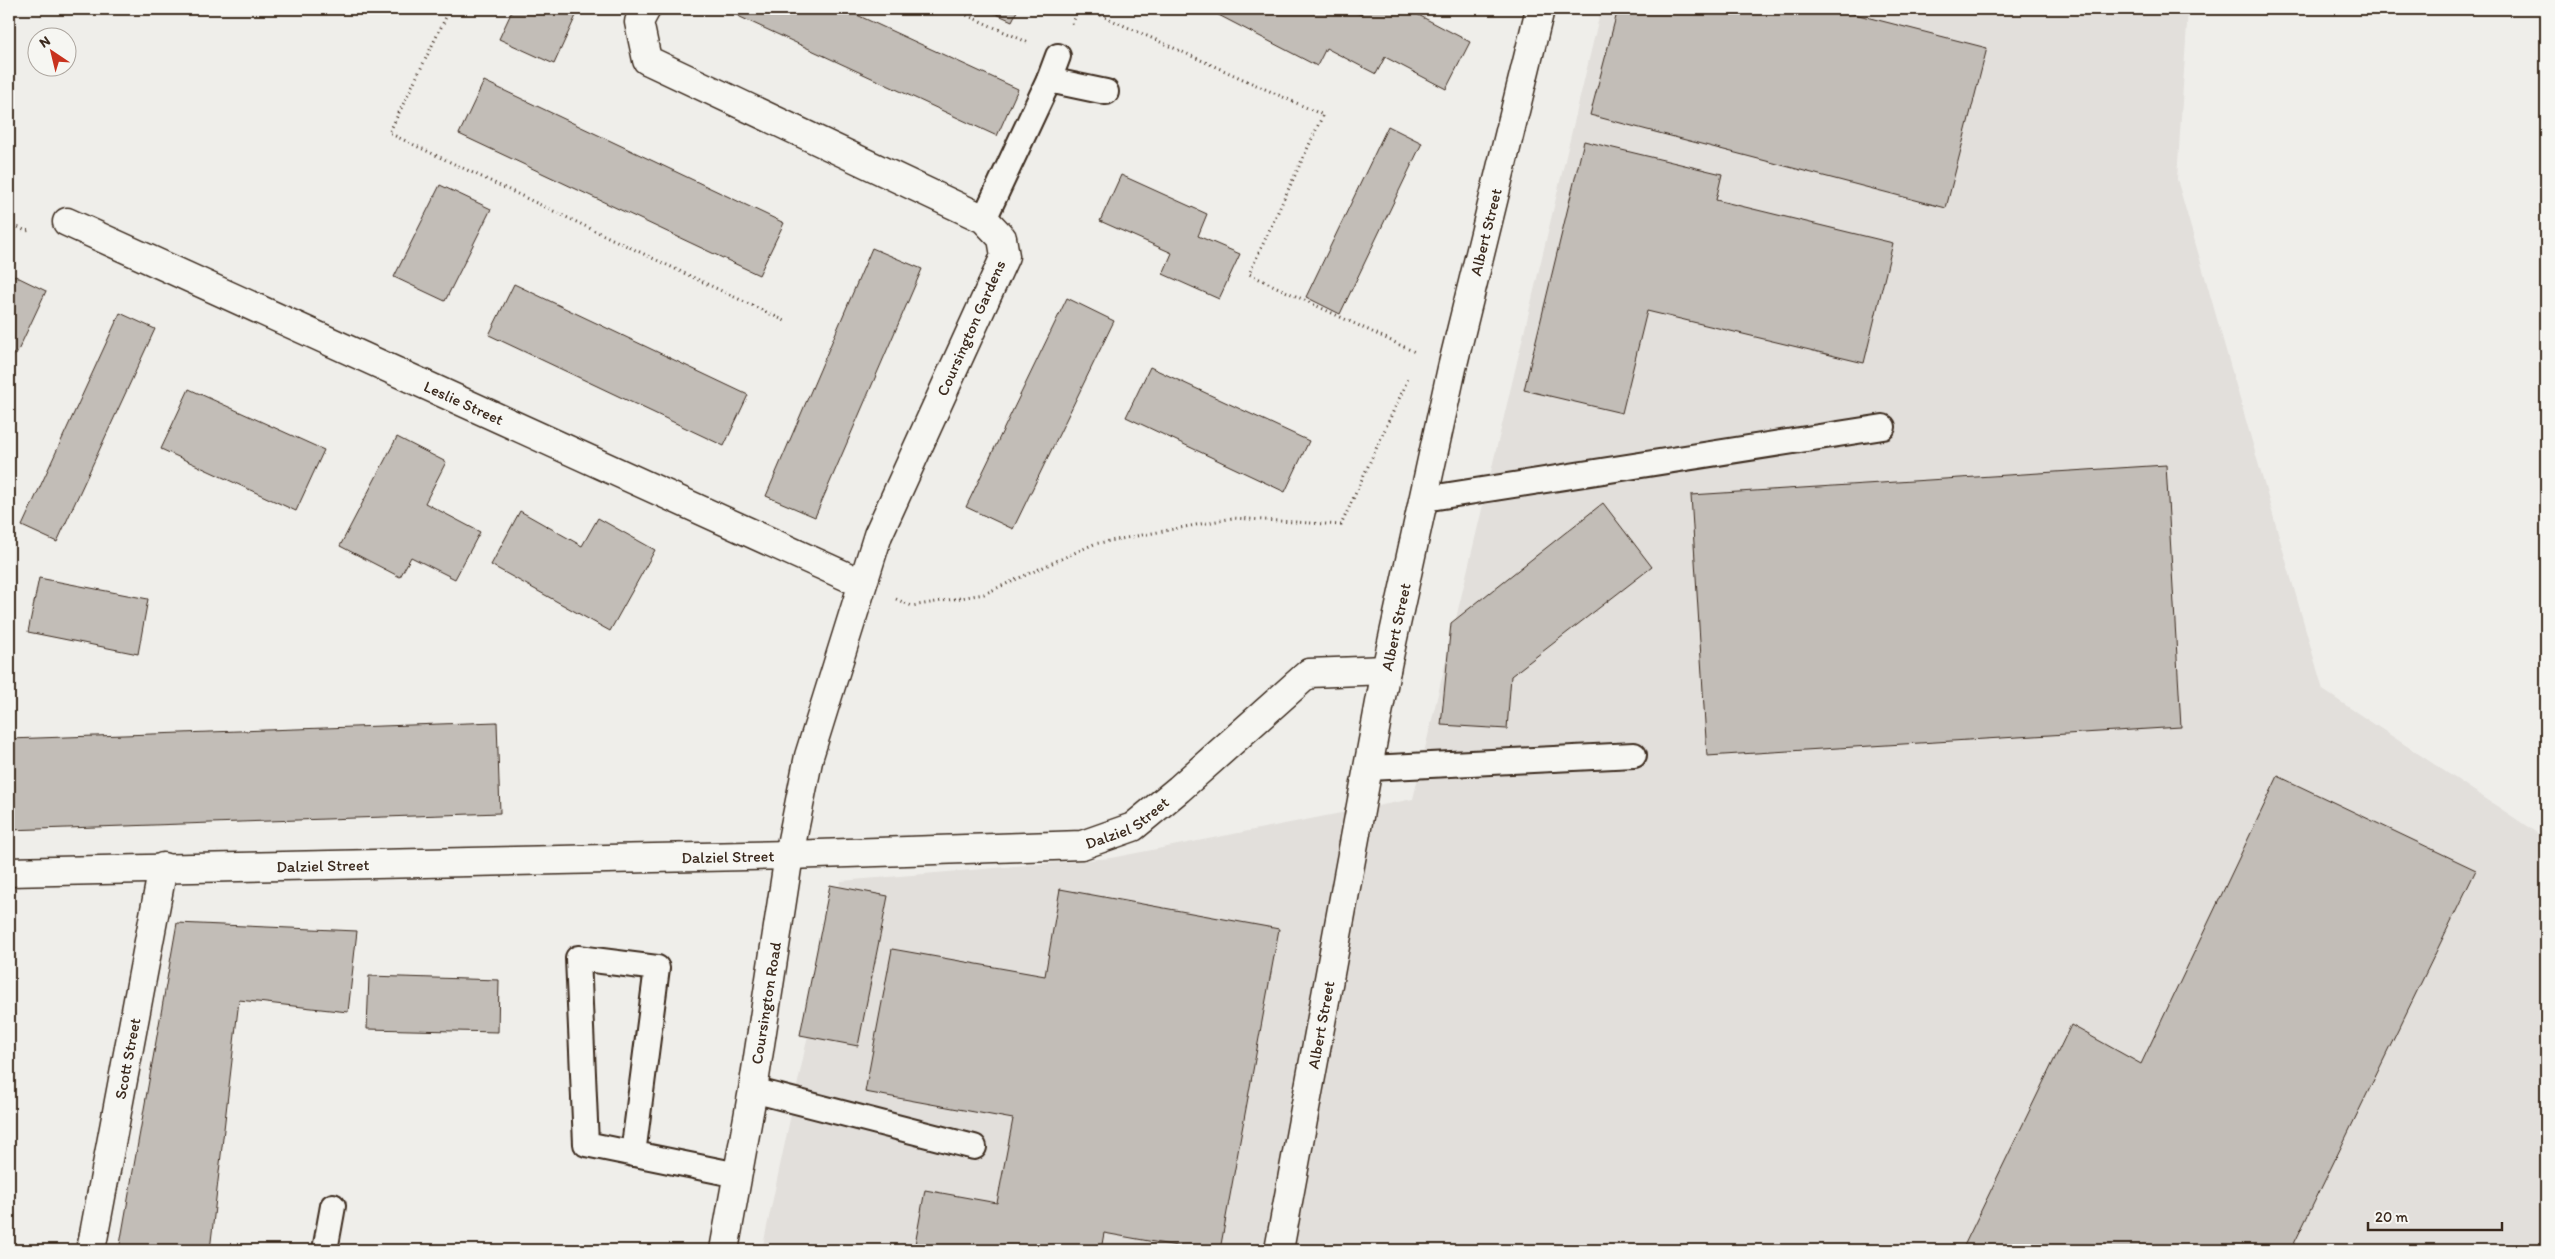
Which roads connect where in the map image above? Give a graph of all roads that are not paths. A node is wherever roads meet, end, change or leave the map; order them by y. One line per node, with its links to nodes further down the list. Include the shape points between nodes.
1 (646, 9): 6 (street, Coursington Gardens, via 639,22 647,60)
2 (1540, 9): 9 (street, Albert Street, via 1452,368)
3 (1058, 56): 4 (lane)
4 (1049, 80): 5 (lane); 6 (lane)
5 (1106, 92)
6 (984, 219): 10 (street, Coursington Gardens, via 1002,238 1005,256 878,535)
7 (67, 222): 10 (street, Leslie Street)
8 (1883, 427): 9 (lane)
9 (1424, 499): 11 (street, Albert Street)
10 (862, 583): 13 (street, Coursington Gardens)
11 (1386, 670): 14 (street, Albert Street); 15 (street, Dalziel Street, via 1309,673 1133,827 1082,845)
12 (1634, 754): 14 (lane)
13 (809, 756): 15 (street, Coursington Road)
14 (1369, 768): 26 (street, Albert Street)
15 (789, 855): 16 (street, Dalziel Street); 18 (street, Coursington Road)
16 (163, 866): 17 (street, Dalziel Street); 23 (street, Scott Street)
17 (9, 872)
18 (753, 1090): 19 (lane); 21 (street, Coursington Road)
19 (974, 1147)
20 (633, 1154): 20 (lane, via 586,1144 578,958 657,968); 21 (lane)
21 (738, 1175): 25 (street, Coursington Road)
22 (333, 1206): 24 (lane)
23 (91, 1250)
24 (325, 1250)
25 (724, 1250)
26 (1279, 1250)

